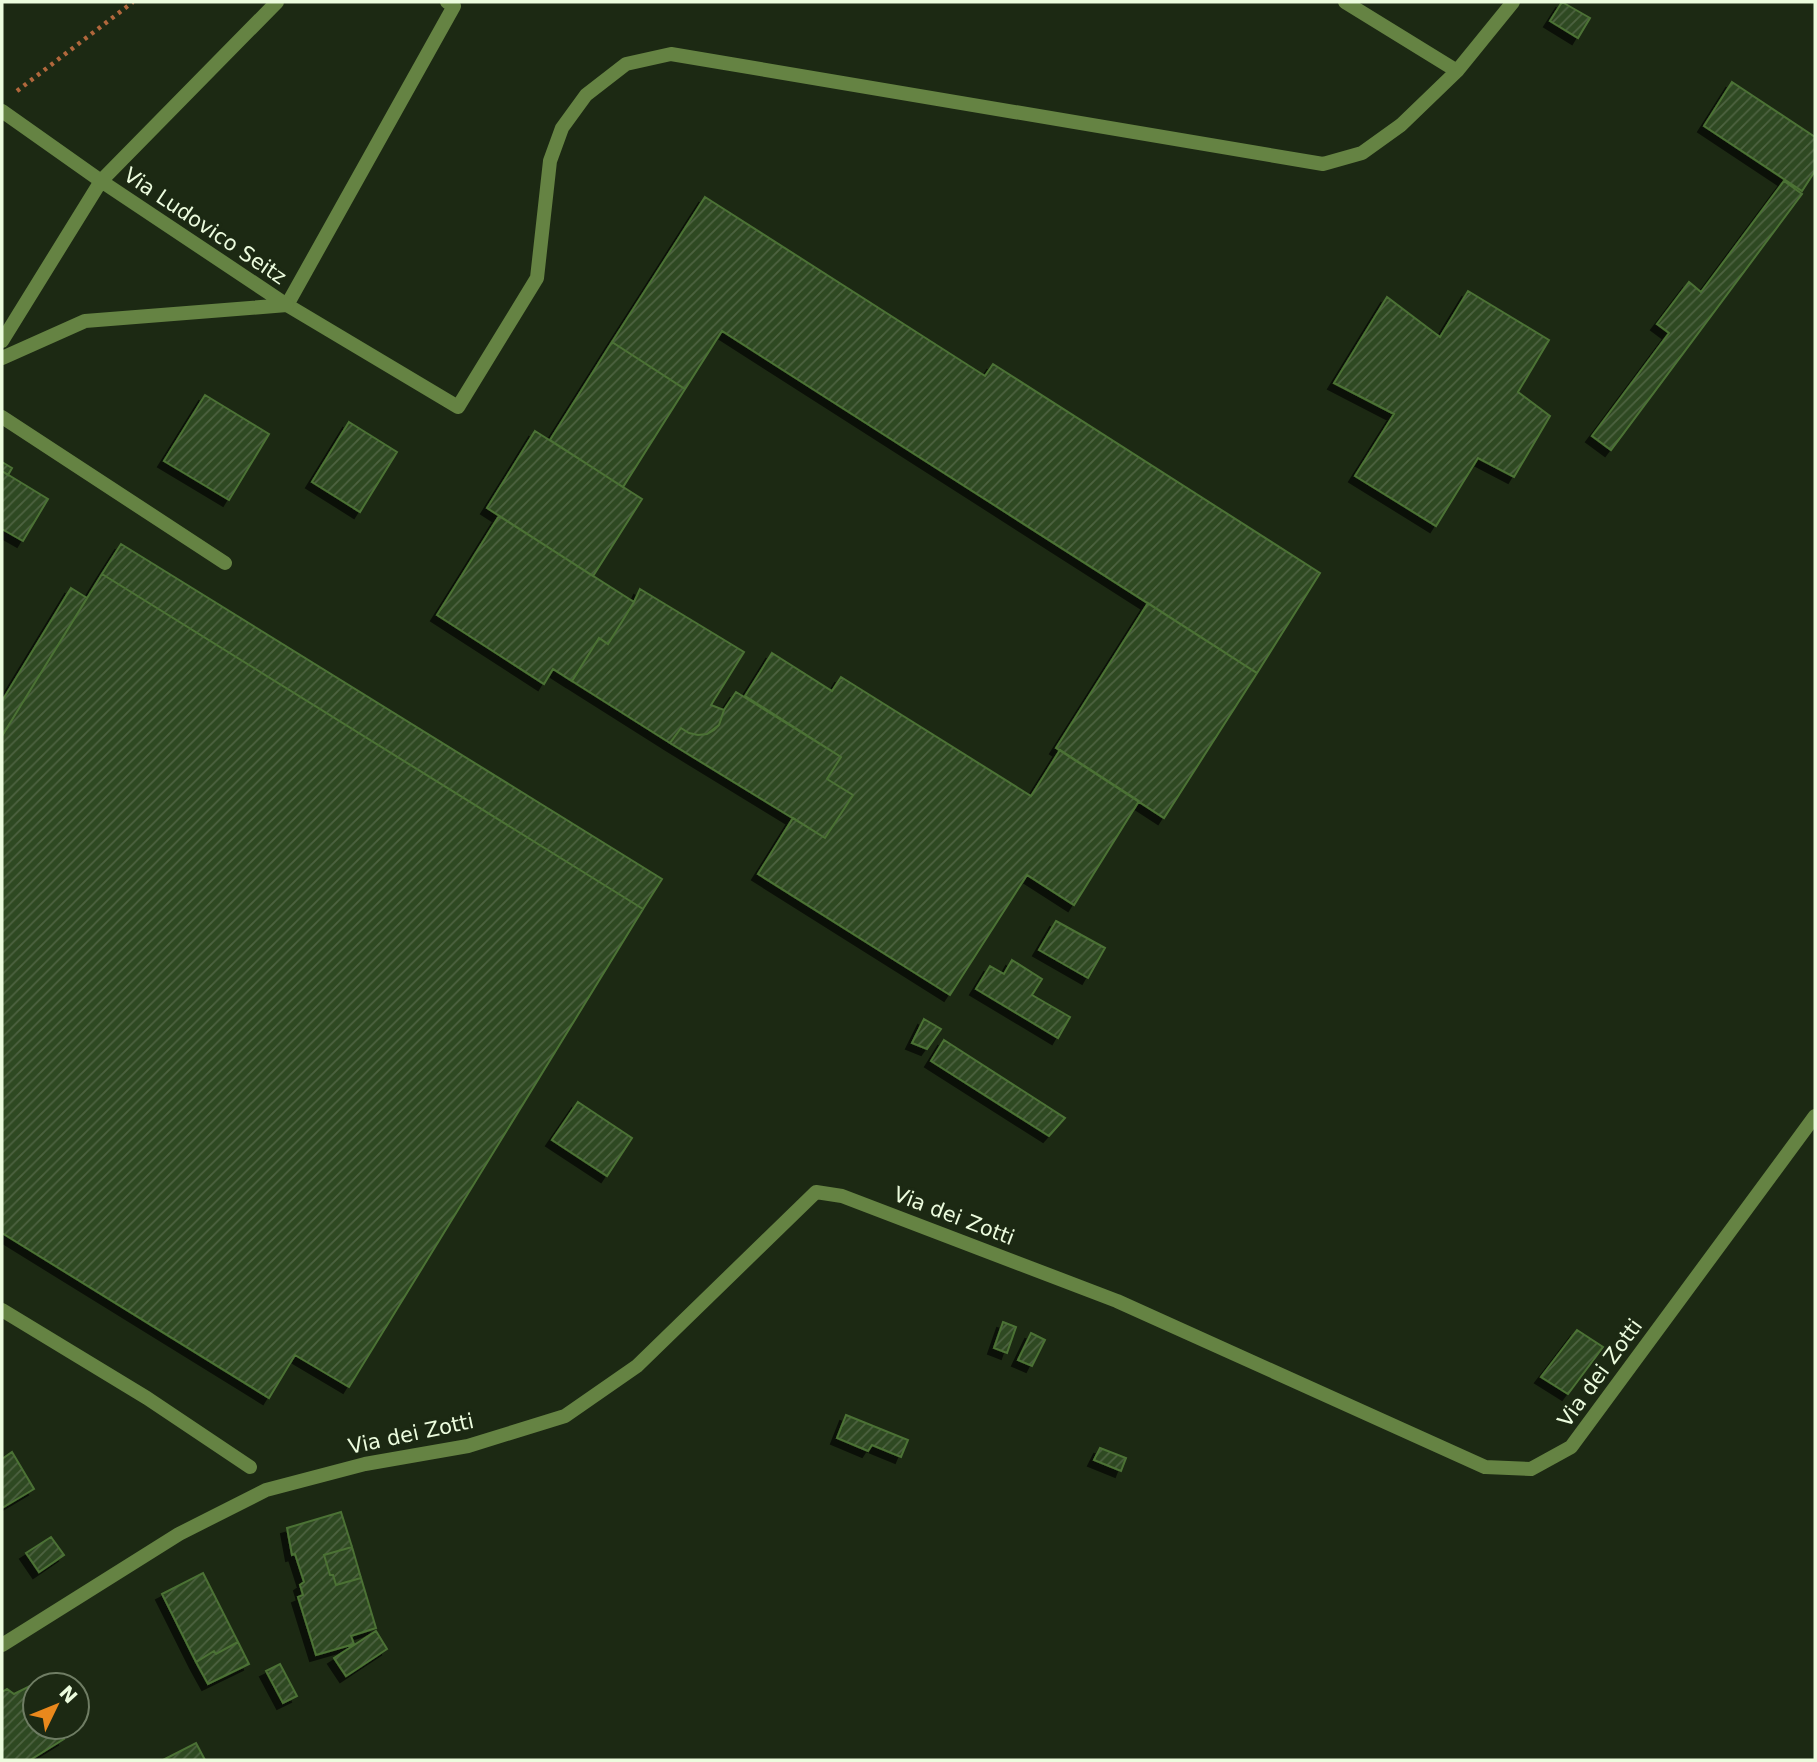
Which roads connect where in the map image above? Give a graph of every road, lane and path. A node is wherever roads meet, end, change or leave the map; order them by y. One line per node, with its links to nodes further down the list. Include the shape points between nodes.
1 (132, 2): 7 (path)
2 (278, 2): 9 (street, Via Ludovico Seitz)
3 (447, 2): 10 (street, via 454,6)
4 (1345, 2): 6 (street)
5 (1514, 2): 6 (street)
6 (1457, 71): 10 (street, via 1401,125 1362,153 1323,164 671,54 626,64 586,95 562,128 550,161 537,278 458,407)
7 (12, 95)
8 (2, 111): 9 (street, Via Ludovico Seitz)
9 (101, 181): 10 (street, Via Ludovico Seitz); 11 (street, Via Ludovico Seitz)
10 (287, 305): 12 (street, Via Ludovico Seitz, via 85,321)
11 (2, 341)
12 (2, 358)
13 (2, 417): 14 (street)
14 (225, 563)
15 (1815, 1116): 18 (street, Via dei Zotti, via 1572,1447 1531,1469 1485,1467 1117,1301 842,1196 816,1192 637,1366 565,1416 468,1446 365,1464 266,1490 179,1534)
16 (2, 1310): 17 (street)
17 (250, 1467)
18 (2, 1645)

